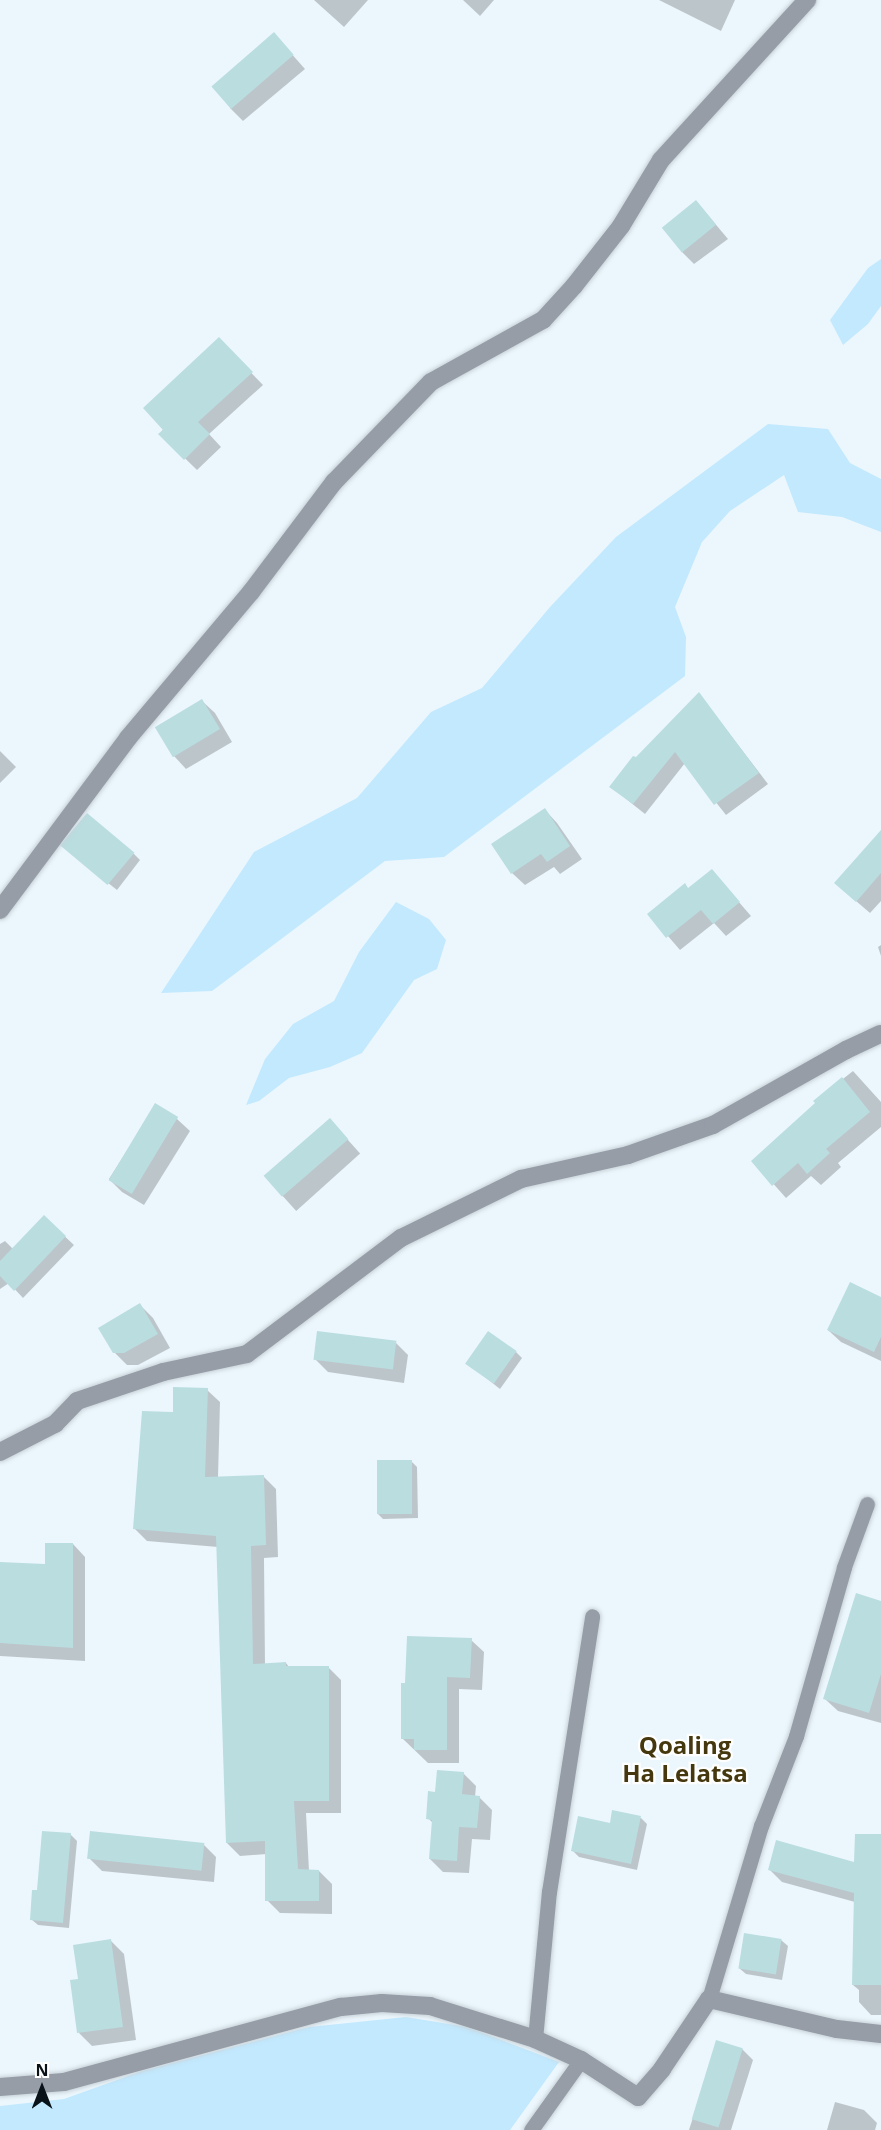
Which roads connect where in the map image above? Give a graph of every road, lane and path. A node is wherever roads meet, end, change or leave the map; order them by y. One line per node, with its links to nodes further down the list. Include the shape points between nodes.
1 (807, 0): 2 (street, via 661,160 621,226 543,320 431,382 334,482 252,592 128,738)
2 (0, 910)
3 (881, 1034): 4 (street, via 712,1125 628,1155 521,1179 401,1238 247,1354 163,1372 77,1401 56,1424)
4 (0, 1452)
5 (867, 1504): 7 (lane, via 844,1567 795,1736 761,1826)
6 (592, 1616): 9 (lane, via 549,1892)
7 (709, 1999): 8 (street, via 837,2029); 10 (street, via 662,2069 638,2097)
8 (881, 2034)
9 (535, 2039): 10 (street); 11 (street, via 430,2006 382,2003 341,2007 64,2082)
10 (581, 2060): 12 (lane)
11 (0, 2087)
12 (531, 2130)

